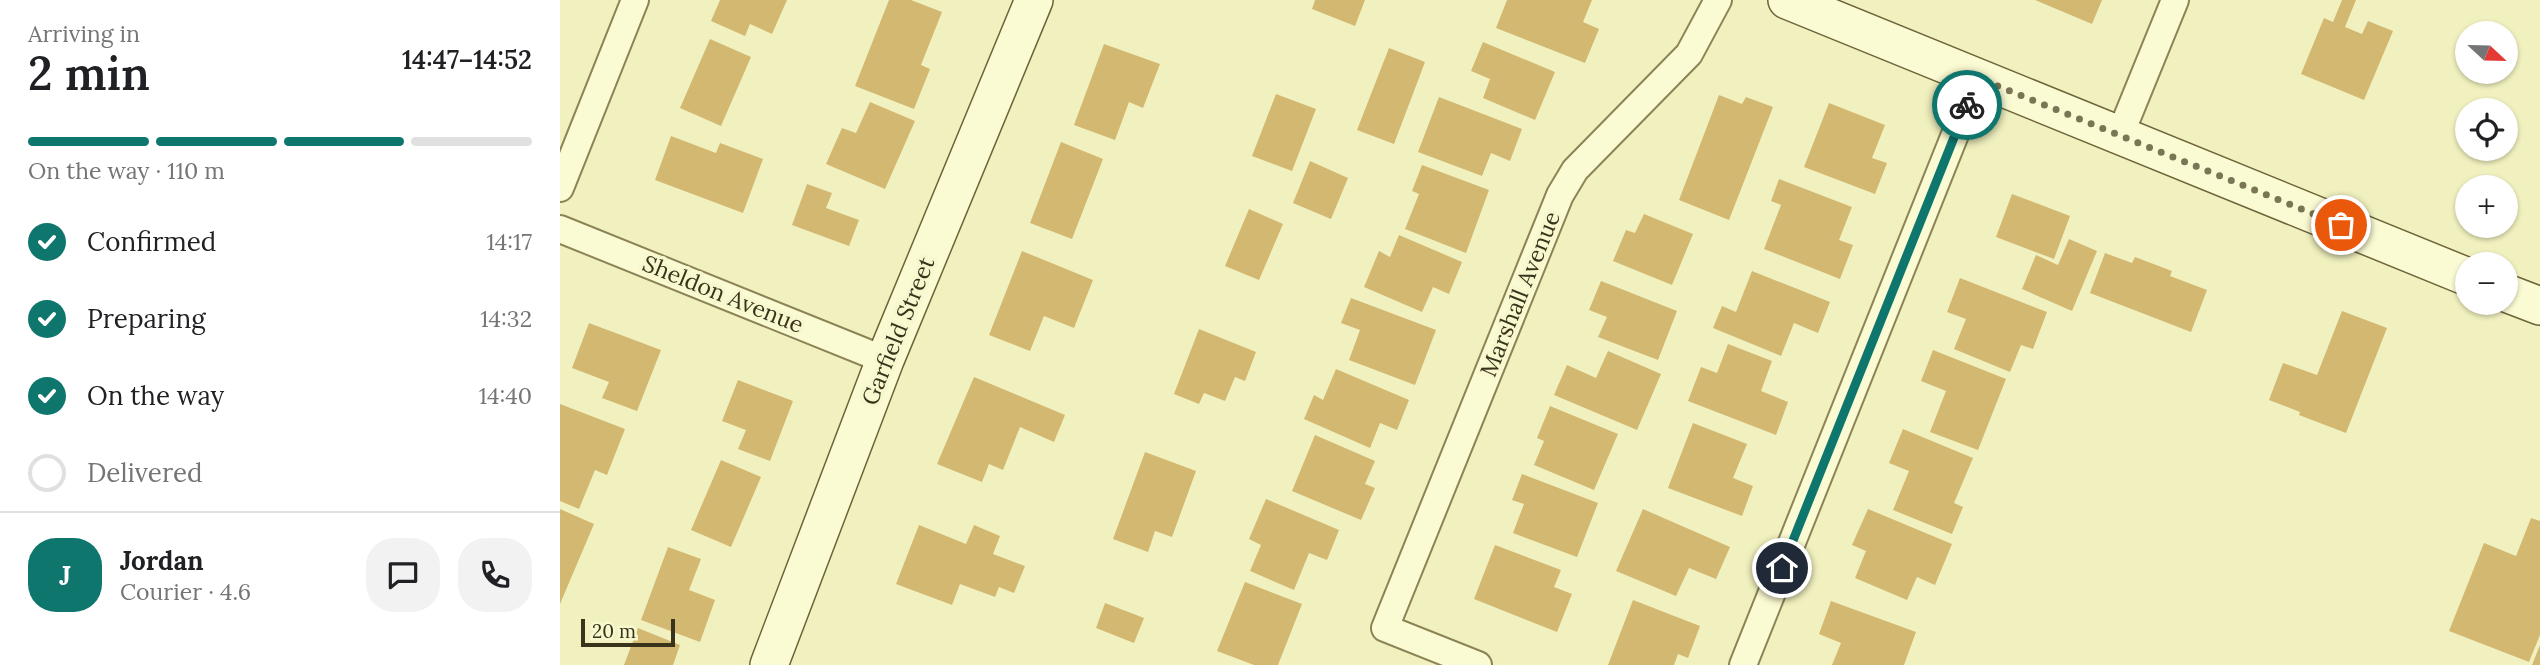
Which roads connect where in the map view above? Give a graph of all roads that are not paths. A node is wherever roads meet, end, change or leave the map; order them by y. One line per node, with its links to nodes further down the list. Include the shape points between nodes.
1 (635, 0): 8 (street)
2 (1034, 0): 13 (street, Garfield Street)
3 (1718, 0): 15 (street, Marshall Avenue, via 1689,54 1576,170 1560,195 1385,628)
4 (1787, 0): 6 (street)
5 (2175, 0): 7 (street)
6 (1978, 78): 7 (street); 16 (street)
7 (2120, 135): 10 (street)
8 (560, 188)
9 (560, 229): 13 (street, Sheldon Avenue)
10 (2455, 272)
11 (2518, 298): 12 (street)
12 (2540, 306)
13 (885, 360): 14 (street, Garfield Street)
14 (769, 665)
15 (1478, 665)
16 (1743, 665)

